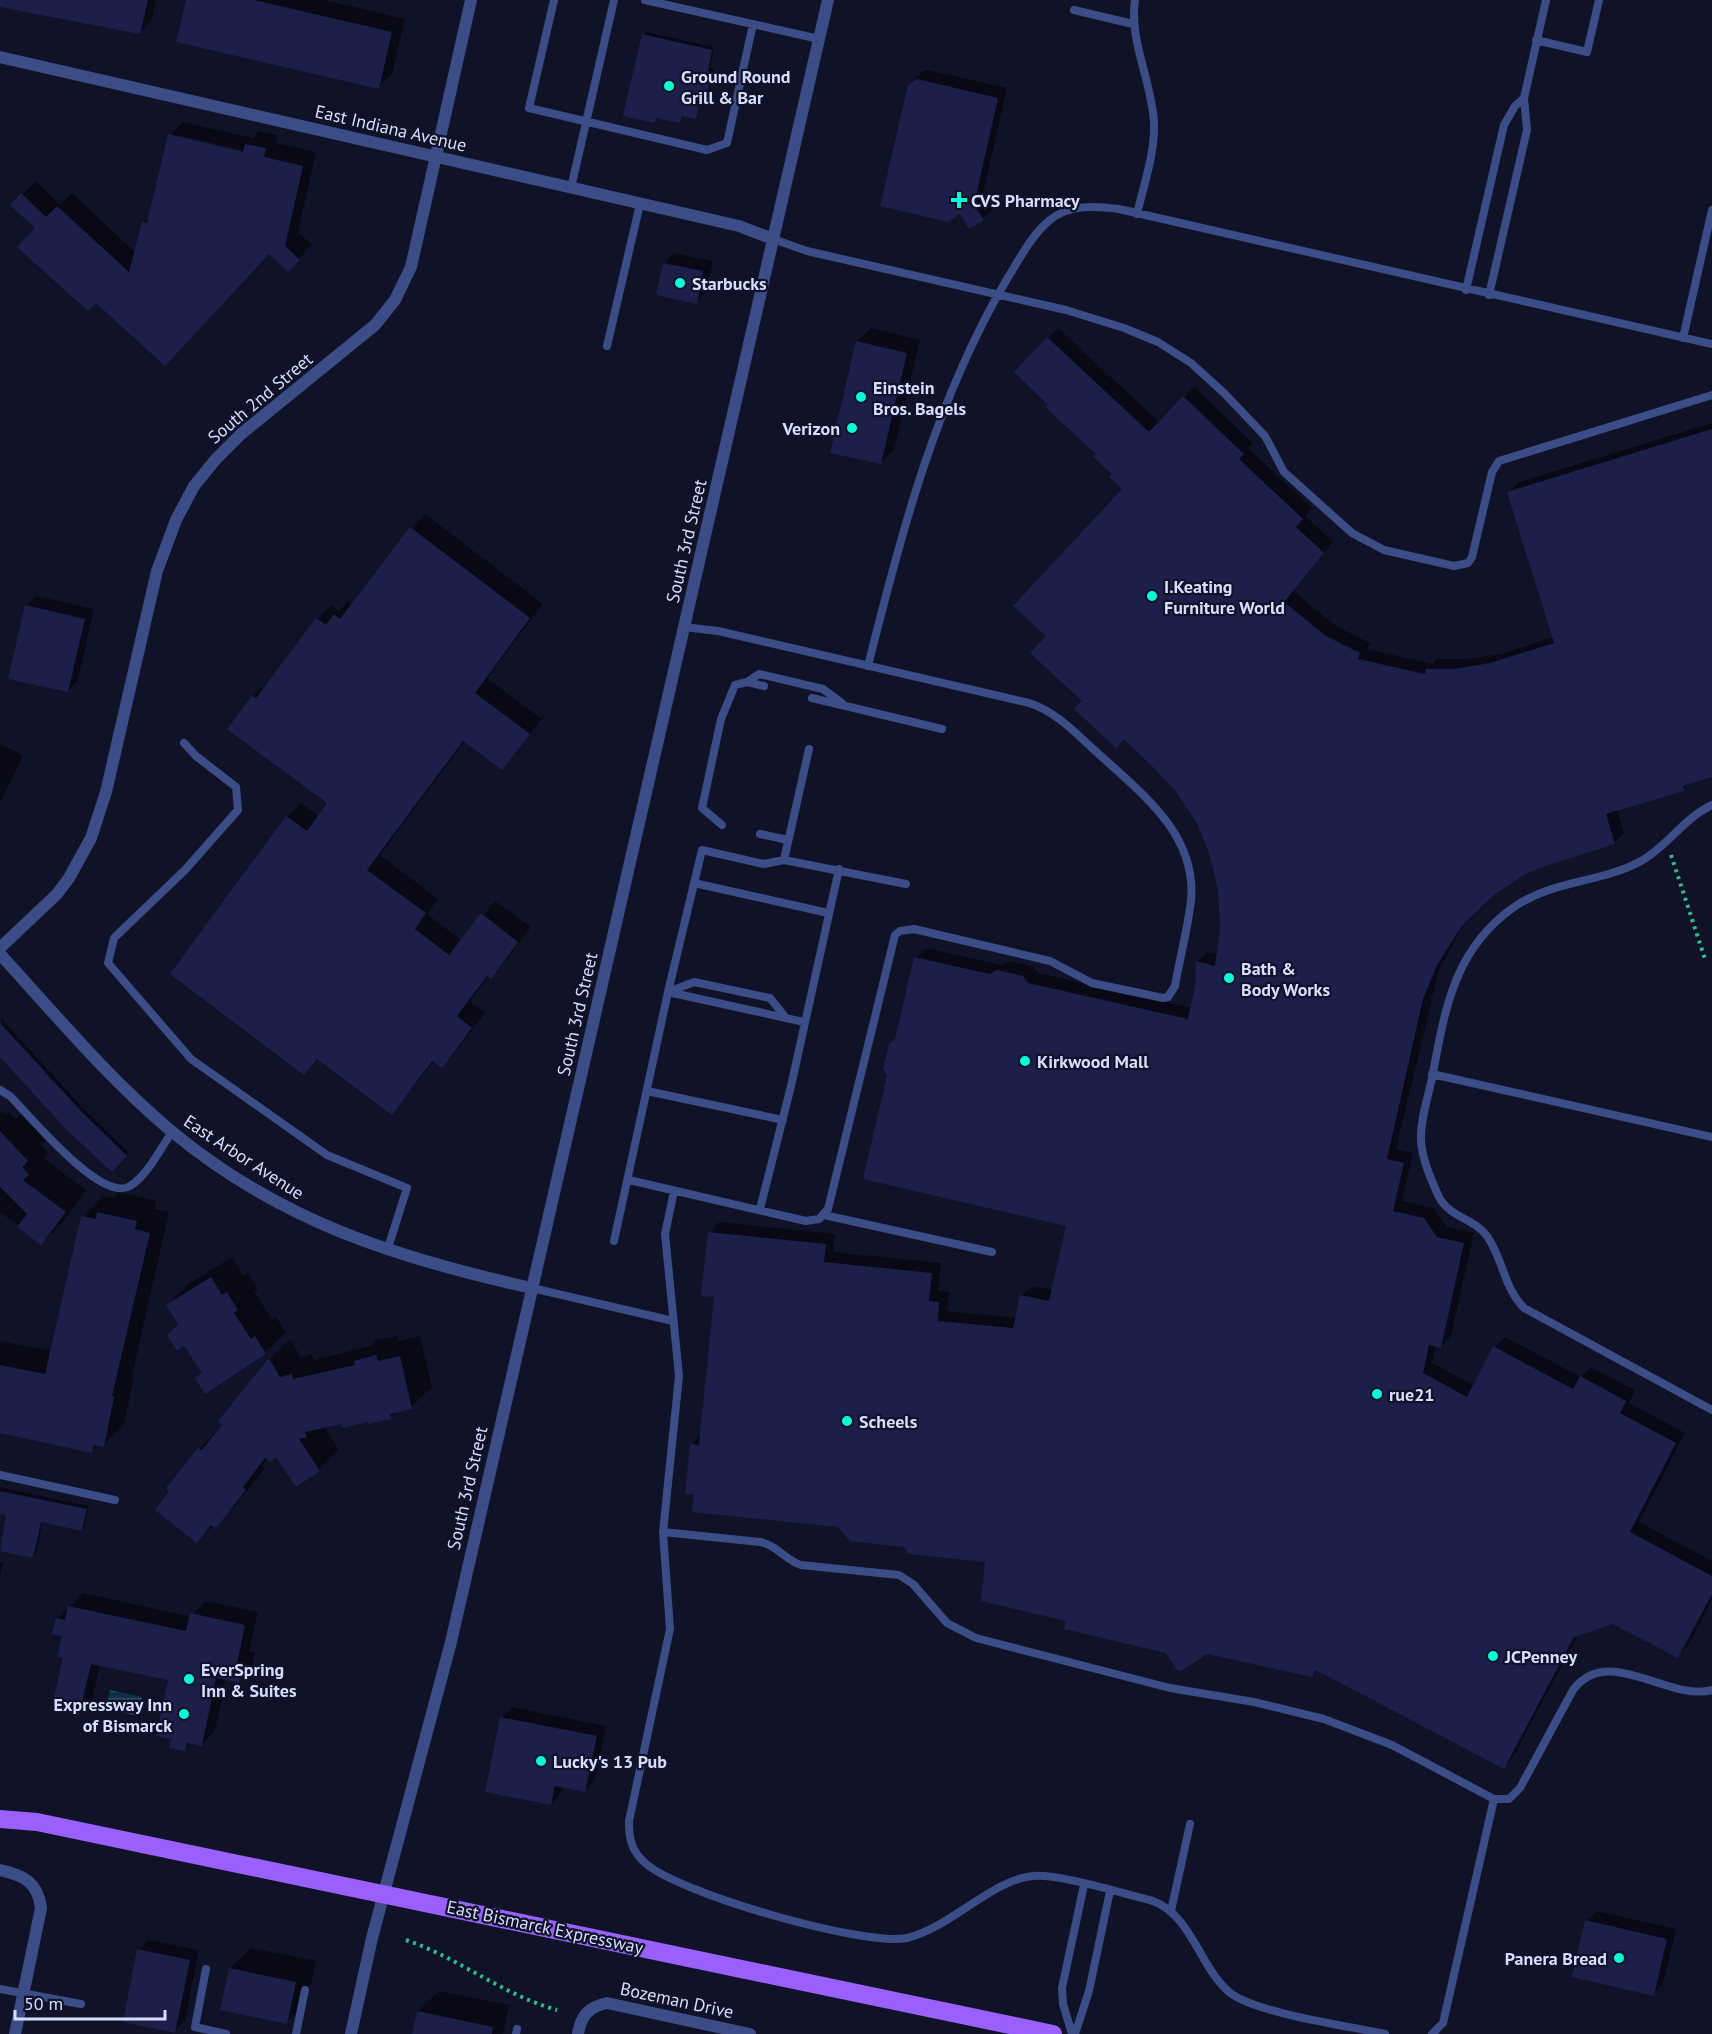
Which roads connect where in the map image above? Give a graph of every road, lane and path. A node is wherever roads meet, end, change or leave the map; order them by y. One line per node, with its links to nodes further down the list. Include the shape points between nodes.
1 (471, 0): 17 (street, South 2nd Street)
2 (554, 0): 16 (lane, via 529,108)
3 (614, 0): 16 (lane)
4 (645, 0): 10 (lane)
5 (828, 0): 12 (street, South 3rd Street)
6 (1135, 0): 11 (lane)
7 (1546, 0): 13 (lane)
8 (1599, 0): 13 (lane, via 1587,52)
9 (1074, 10): 11 (lane)
10 (753, 24): 12 (lane); 16 (lane, via 727,143 707,150)
11 (1133, 24): 21 (lane, via 1154,123)
12 (819, 39): 22 (street, South 3rd Street)
13 (1536, 40): 15 (lane)
14 (0, 57): 17 (street, East Indiana Avenue)
15 (1524, 98): 23 (lane, via 1504,125); 25 (lane, via 1527,130)
16 (586, 122): 18 (lane)
17 (434, 157): 18 (street, East Indiana Avenue); 49 (street, South 2nd Street, via 411,267 395,300 375,325 227,446 185,502 157,571 106,792 90,838 57,894)
18 (571, 188): 19 (street, East Indiana Avenue)
19 (640, 204): 22 (street, East Indiana Avenue, via 738,226); 28 (lane)
20 (1712, 210): 26 (lane)
21 (1137, 214): 23 (lane); 24 (lane, via 1091,207 1076,208 1051,219)
22 (773, 239): 24 (lane, via 807,251); 30 (street, South 3rd Street)
23 (1466, 290): 25 (lane)
24 (998, 294): 29 (lane, via 1112,324 1175,352 1259,428 1284,472 1340,525 1384,550 1454,566 1472,558 1492,472 1504,458); 31 (lane, via 960,369 937,428)
25 (1489, 295): 26 (lane)
26 (1683, 338): 27 (lane)
27 (1712, 344)
28 (607, 346)
29 (1712, 395)
30 (684, 627): 31 (lane, via 718,631); 68 (street, South 3rd Street)
31 (868, 666): 64 (lane, via 1029,703 1051,712 1167,820 1187,859 1191,899 1175,986 1168,997 1162,998 1092,983 1050,961 914,929 895,935)
32 (747, 682): 33 (lane); 35 (lane, via 759,674 824,689); 40 (lane, via 735,685 721,719 702,808)
33 (764, 686)
34 (812, 698): 35 (lane)
35 (844, 705): 36 (lane)
36 (942, 729)
37 (184, 743): 66 (lane, via 236,787 238,810 185,870 114,938 108,963 191,1059 327,1155 408,1188)
38 (809, 749): 42 (lane)
39 (1712, 805): 43 (lane, via 1693,816)
40 (722, 825)
41 (760, 834): 42 (lane)
42 (788, 840): 44 (lane)
43 (1666, 843): 51 (path); 55 (lane, via 1640,862 1530,897 1497,922 1470,952 1452,985)
44 (784, 860): 45 (lane); 46 (lane, via 764,864 702,849)
45 (839, 869): 47 (lane); 48 (lane)
46 (693, 883): 48 (lane); 52 (lane)
47 (906, 884)
48 (828, 913): 54 (lane)
49 (0, 948)
50 (0, 954): 59 (street, East Arbor Avenue, via 94,1058)
51 (1705, 959)
52 (668, 992): 53 (lane); 53 (lane, via 694,982 770,998); 57 (lane)
53 (786, 1018): 54 (lane)
54 (804, 1022): 58 (lane)
55 (1432, 1074): 60 (lane); 70 (lane, via 1421,1131 1426,1164 1443,1204 1486,1235 1515,1299 1536,1316)
56 (0, 1090): 59 (lane, via 91,1177 116,1189 128,1188 138,1180)
57 (647, 1091): 58 (lane); 61 (lane)
58 (783, 1120): 63 (lane)
59 (172, 1132): 66 (street, East Arbor Avenue, via 266,1196 321,1225)
60 (1712, 1137)
61 (628, 1180): 62 (lane); 65 (lane)
62 (674, 1191): 63 (lane); 69 (lane, via 665,1234)
63 (760, 1209): 64 (lane, via 806,1221)
64 (824, 1215): 67 (lane)
65 (614, 1241)
66 (387, 1251): 68 (street, East Arbor Avenue)
67 (992, 1252)
68 (532, 1288): 69 (lane); 83 (street, South 3rd Street, via 451,1642)
69 (673, 1321): 73 (lane, via 679,1376)
70 (1712, 1410)
71 (0, 1475): 72 (lane)
72 (115, 1500)
73 (663, 1532): 75 (lane, via 768,1544 801,1565 899,1575 913,1584 947,1623 976,1638 1170,1688 1324,1719 1382,1741); 81 (lane, via 670,1629 629,1821 631,1844 646,1864 665,1876 735,1904 882,1939 919,1934 1022,1878 1044,1876)
74 (1712, 1690): 75 (lane, via 1695,1691 1612,1671 1593,1672 1579,1682 1520,1788 1509,1798)
75 (1494, 1799): 102 (lane, via 1443,2023)
76 (0, 1806): 78 (main road, East Bismarck Expressway)
77 (0, 1818): 78 (main road, East Bismarck Expressway)
78 (36, 1822): 83 (main road, East Bismarck Expressway)
79 (1190, 1824): 84 (lane)
80 (0, 1870): 89 (street, via 18,1874 35,1887 41,1908)
81 (1084, 1885): 82 (lane); 100 (lane, via 1062,1988 1063,2004)
82 (1110, 1891): 84 (lane, via 1153,1901); 100 (lane, via 1089,1991)
83 (385, 1893): 96 (street, South 3rd Street); 99 (main road, East Bismarck Expressway)
84 (1171, 1911): 101 (lane, via 1222,1985 1240,2000)
85 (406, 1940): 91 (path, via 436,1950 534,2004)
86 (206, 1969): 94 (lane, via 195,2027)
87 (0, 1989): 89 (lane)
88 (305, 1990): 95 (lane)
89 (24, 1993): 90 (lane); 93 (street)
90 (81, 2004)
91 (557, 2010)
92 (724, 2031): 97 (street, Bozeman Drive, via 607,2003 586,2012); 98 (street, Bozeman Drive)
93 (15, 2034)
94 (226, 2034)
95 (296, 2034)
96 (351, 2034)
97 (578, 2034)
98 (750, 2034)
99 (1053, 2034)
100 (1074, 2034)
101 (1385, 2034)
102 (1432, 2034)

